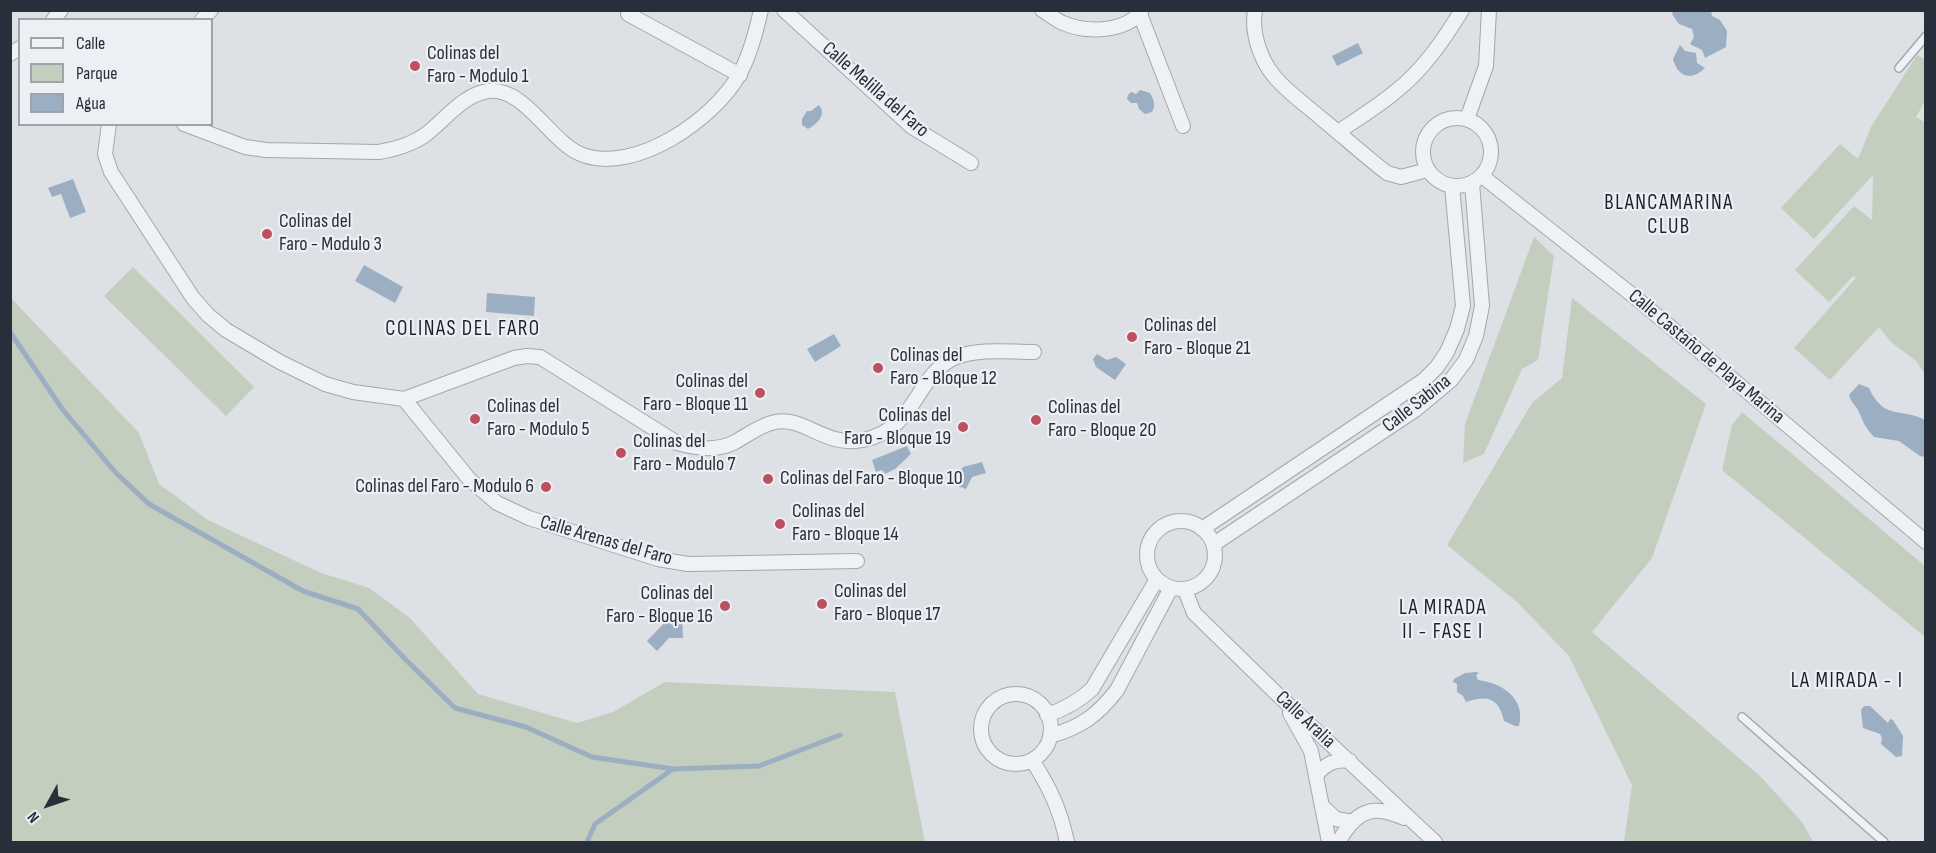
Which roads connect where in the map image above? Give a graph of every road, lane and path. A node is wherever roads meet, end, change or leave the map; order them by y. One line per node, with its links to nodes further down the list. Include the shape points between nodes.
1 (761, 10): 11 (street)
2 (784, 10): 17 (street, Calle Melilla del Faro, via 912,127)
3 (1042, 10): 7 (street, via 1063,23 1086,29 1106,29)
4 (1255, 10): 16 (street, via 1256,40 1273,75)
5 (1462, 10): 16 (street, via 1420,68 1395,92)
6 (1490, 10): 12 (street, via 1486,66)
7 (1141, 12): 15 (street)
8 (628, 14): 11 (street)
9 (1926, 36): 10 (lane)
10 (1899, 68)
11 (740, 75): 14 (street, via 721,99 674,138 628,157 599,159 582,155 516,98 489,91 465,101 413,142 379,152 266,150 245,147)
12 (1467, 119): 18 (street, via 1445,120 1427,135 1423,146); 19 (street, via 1485,132 1492,152 1490,163)
13 (109, 126): 22 (street, via 105,154 111,172 208,315 280,362 325,384)
14 (189, 126)
15 (1183, 126)
16 (1338, 132): 18 (street, via 1387,173 1401,177)
17 (971, 163)
18 (1427, 170): 20 (street, via 1435,179)
19 (1477, 180): 20 (street, via 1468,186); 24 (street, Calle Castaño de Playa Marina, via 1636,298); 25 (street, Calle Sabina, via 1482,306 1466,360 1451,380 1415,410)
20 (1452, 186): 23 (street, Calle Sabina, via 1463,306 1457,329 1437,367 1424,380)
21 (1034, 352): 22 (street, via 977,351 955,358 928,381 894,427 863,440 846,442 829,439 794,422 781,421 763,426 732,444 693,448 676,443 540,357 514,358)
22 (404, 399): 26 (street, Calle Arenas del Faro, via 469,479 497,503 529,518 657,560 688,564)
23 (1202, 528): 25 (street); 27 (street, via 1188,521 1176,521 1155,532 1147,554)
24 (1926, 542)
25 (1214, 544): 28 (street, via 1212,573 1196,587)
26 (857, 561)
27 (1157, 579): 28 (street); 30 (street, via 1092,689 1077,702)
28 (1178, 589): 29 (street, Calle Aralia, via 1194,613); 32 (street, via 1106,705 1091,719)
29 (1277, 694): 34 (street, Calle Aralia); 35 (street, via 1307,743)
30 (1047, 715): 32 (street); 33 (street, via 1036,701 1014,694 994,702 982,721 981,731 989,752 1008,763)
31 (1742, 717): 45 (lane)
32 (1050, 736): 33 (street, via 1048,744)
33 (1032, 760): 41 (street, via 1051,789)
34 (1350, 761): 35 (street, via 1338,759); 36 (street, Calle Aralia)
35 (1317, 774): 37 (street)
36 (1370, 781): 38 (street, via 1373,794); 40 (street, Calle Aralia)
37 (1322, 806): 39 (street, via 1336,819); 42 (street)
38 (1368, 811): 39 (street); 40 (street, via 1388,811)
39 (1353, 822): 43 (street)
40 (1414, 823): 44 (street, Calle Aralia)
41 (1067, 843)
42 (1329, 843)
43 (1339, 843)
44 (1435, 843)
45 (1884, 843)

